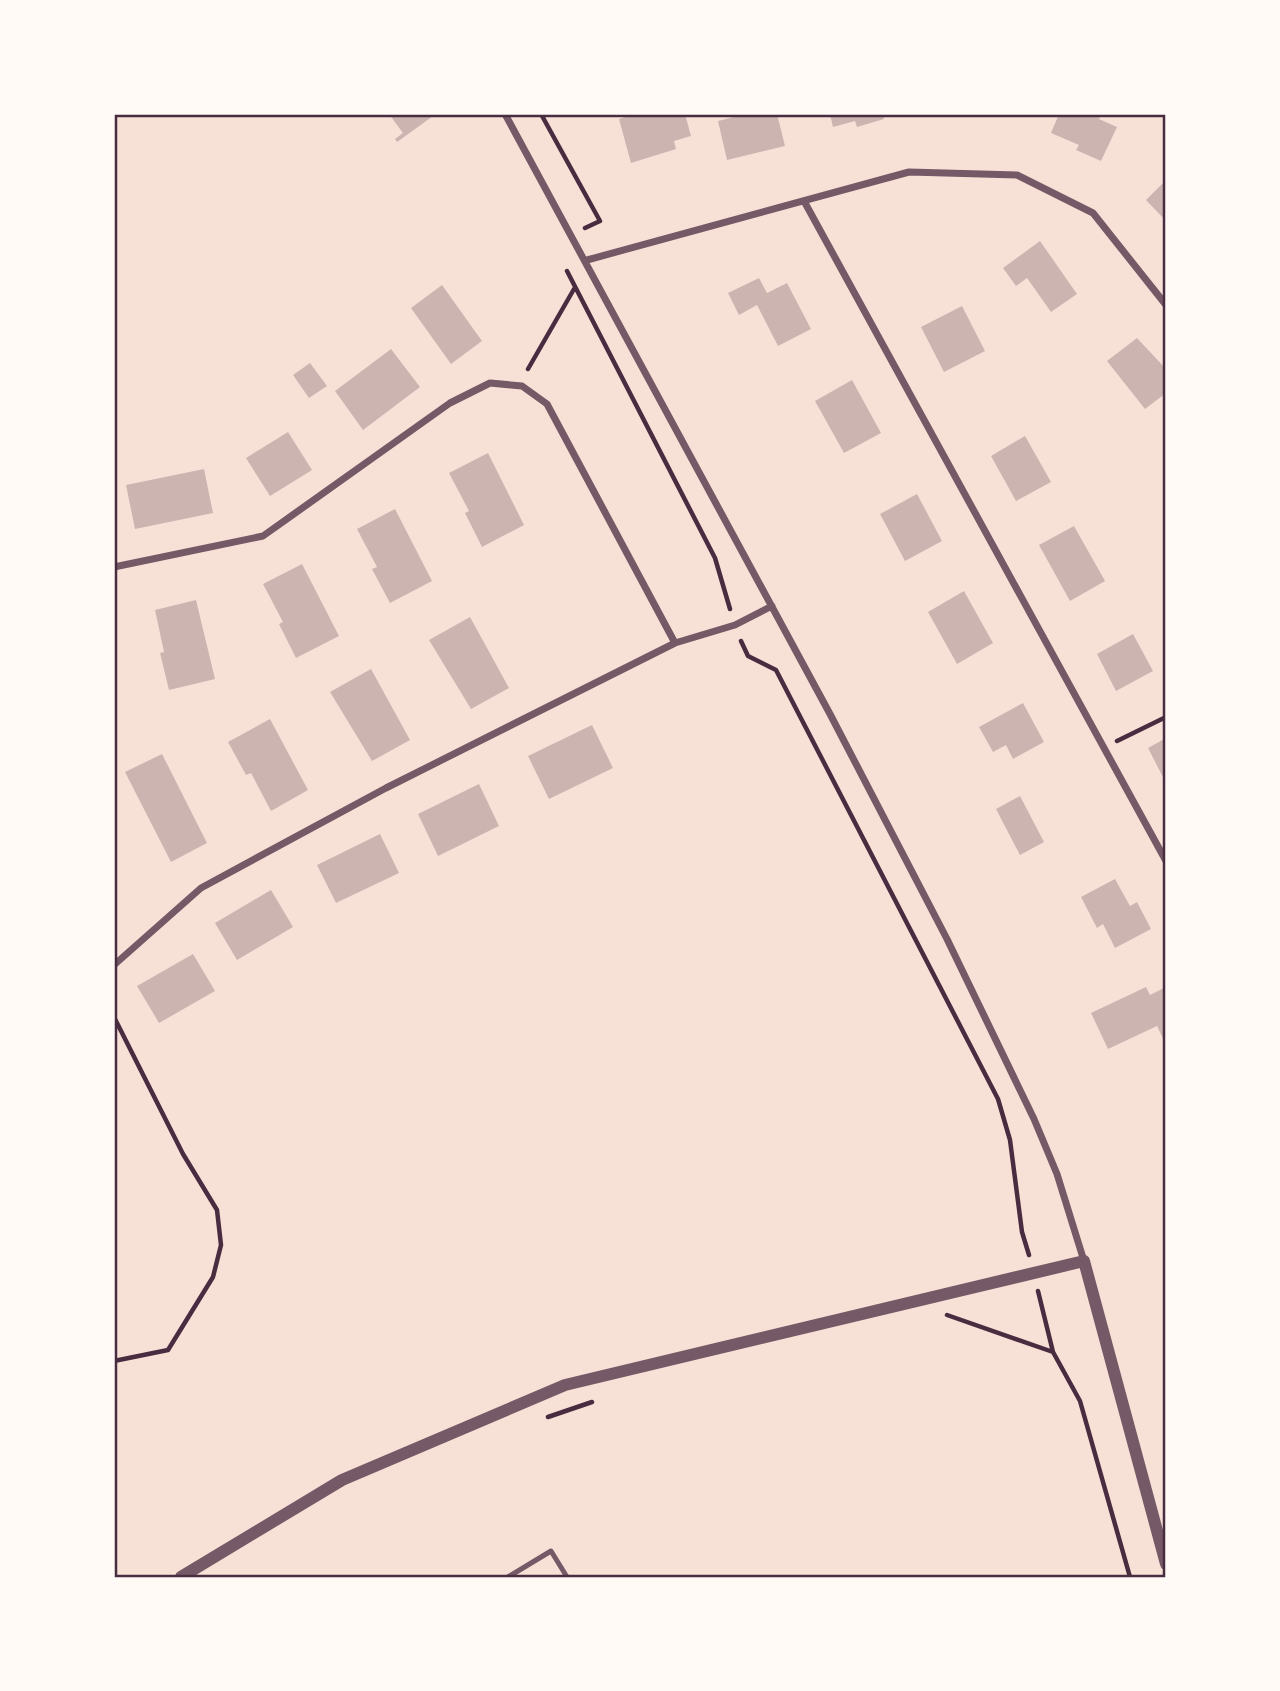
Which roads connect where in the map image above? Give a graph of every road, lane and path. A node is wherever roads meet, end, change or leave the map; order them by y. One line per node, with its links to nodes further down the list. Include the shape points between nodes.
1 (505, 114): 4 (street)
2 (541, 114): 4 (path, via 600,221)
3 (804, 201): 5 (street); 8 (street, via 909,172 1017,175 1093,213); 15 (street)
4 (573, 234): 5 (street)
5 (587, 260): 11 (street)
6 (565, 268): 7 (path)
7 (575, 288): 9 (path); 12 (path, via 715,558)
8 (1166, 305)
9 (522, 386): 10 (street, via 490,383 450,403 263,536); 13 (street, via 547,404)
10 (114, 566)
11 (772, 606): 12 (street); 19 (street, via 947,939 1034,1119)
12 (734, 625): 13 (street); 20 (path, via 748,656 775,670 998,1099)
13 (675, 643): 17 (street, via 386,788 201,888)
14 (1166, 717): 15 (path)
15 (1104, 747): 16 (street)
16 (1166, 861)
17 (114, 965)
18 (114, 1017): 23 (path, via 183,1154 217,1210 221,1245 213,1277 169,1350)
19 (1084, 1261): 20 (street); 26 (street)
20 (1034, 1273): 22 (path); 27 (street, via 565,1385 342,1480)
21 (936, 1318): 22 (path, via 949,1315)
22 (1053, 1352): 30 (path, via 1080,1401)
23 (114, 1361)
24 (596, 1401): 25 (path)
25 (545, 1418)
26 (1166, 1564)
27 (181, 1577)
28 (508, 1577): 29 (lane, via 551,1550)
29 (568, 1577)
30 (1130, 1577)

